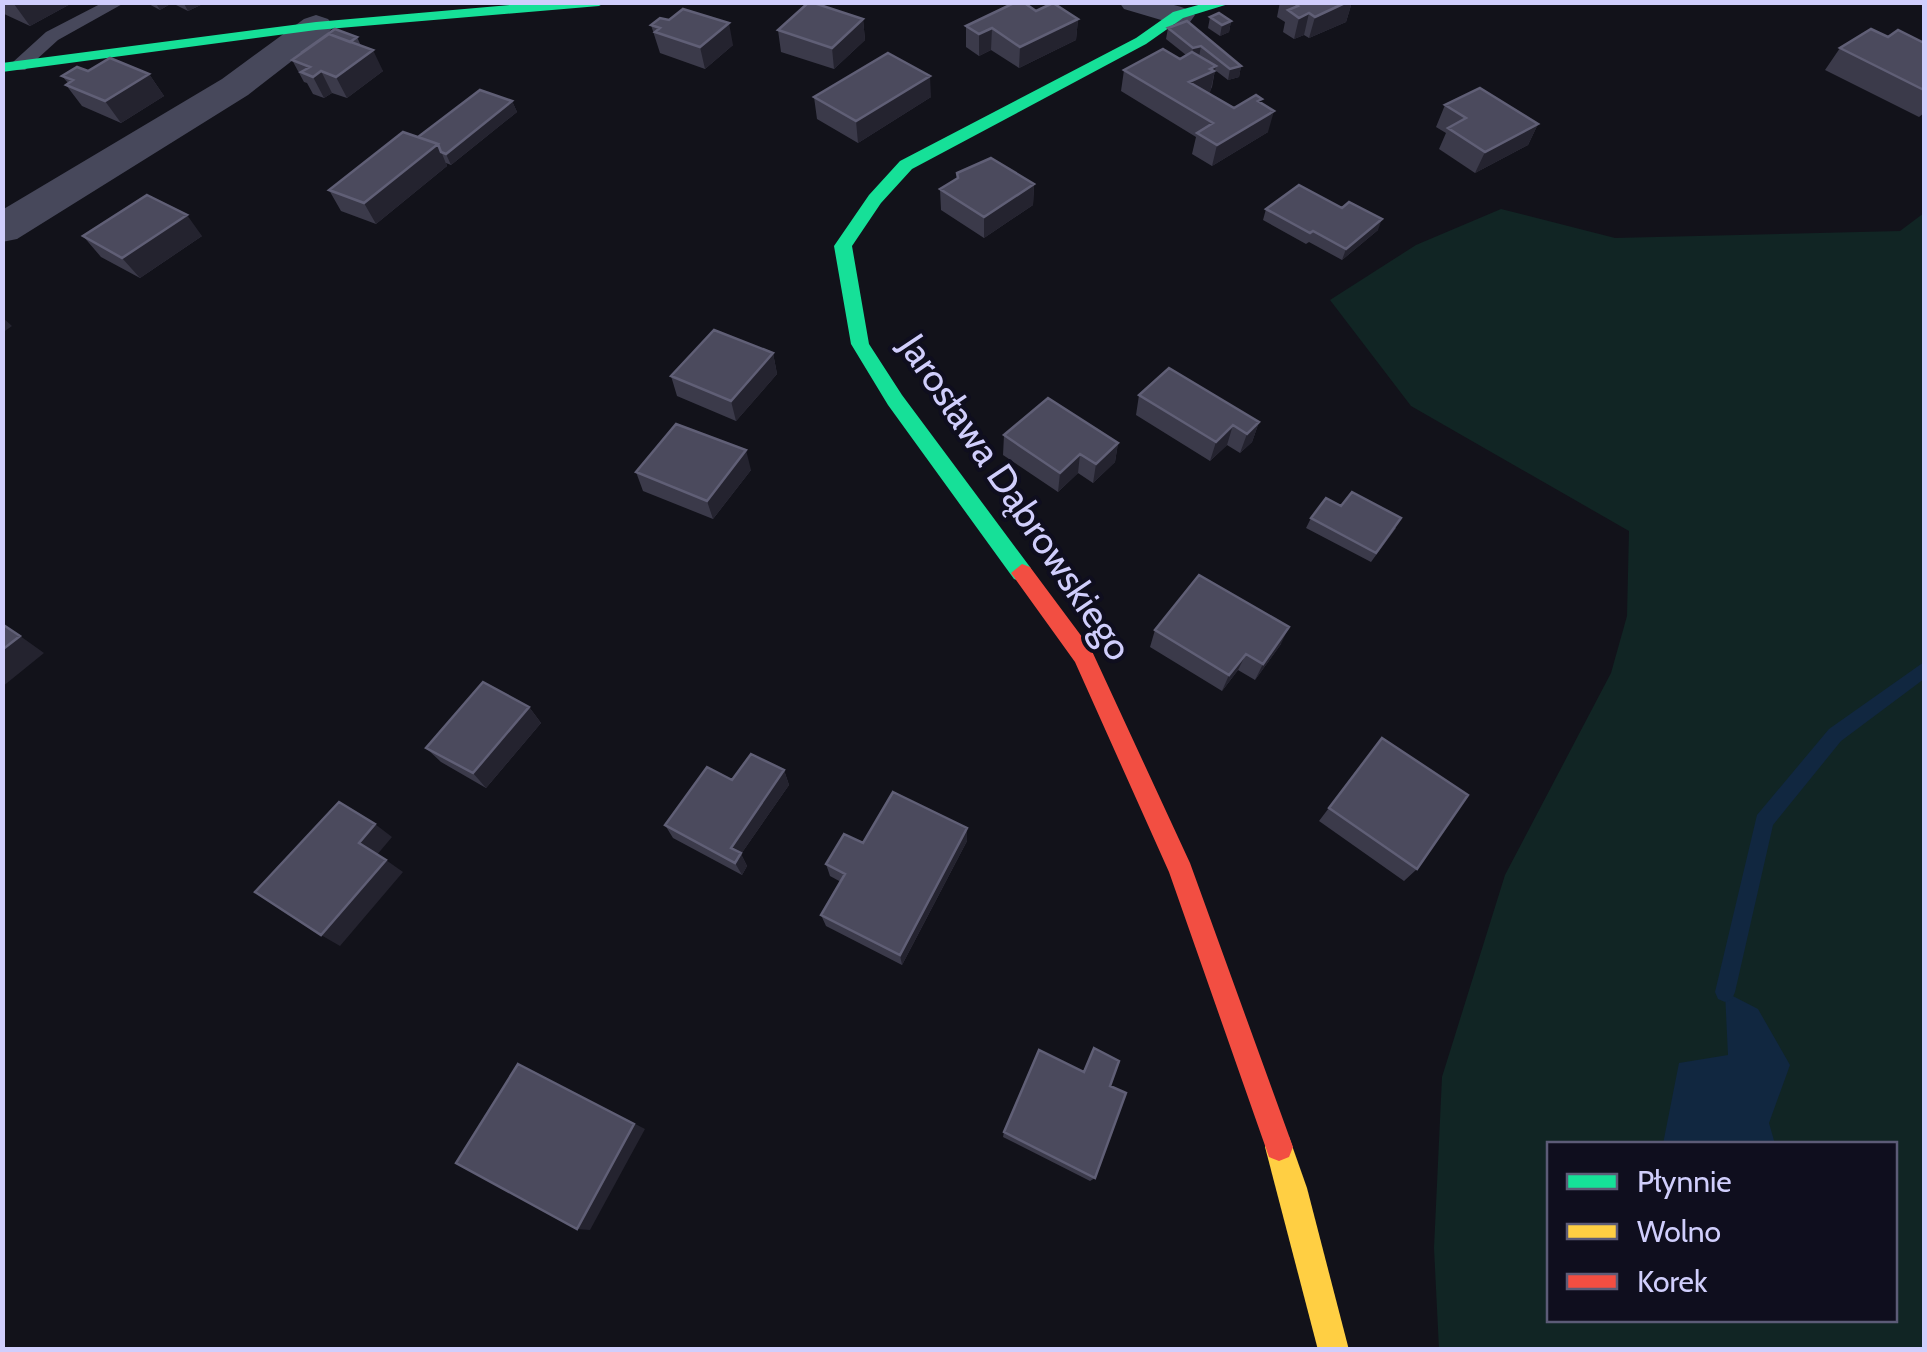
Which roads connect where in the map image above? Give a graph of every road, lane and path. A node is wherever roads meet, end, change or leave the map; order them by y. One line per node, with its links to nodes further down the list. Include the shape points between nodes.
1 (118, 2): 7 (lane)
2 (599, 2): 6 (street)
3 (1136, 2): 5 (street)
4 (1228, 2): 5 (street, Jarosława Dąbrowskiego)
5 (1178, 15): 9 (street, Jarosława Dąbrowskiego, via 1142,41 906,165 843,246 860,344 1083,656 1173,853 1293,1188)
6 (316, 26): 7 (street); 8 (street, via 236,87)
7 (10, 67)
8 (2, 229)
9 (1334, 1350)

